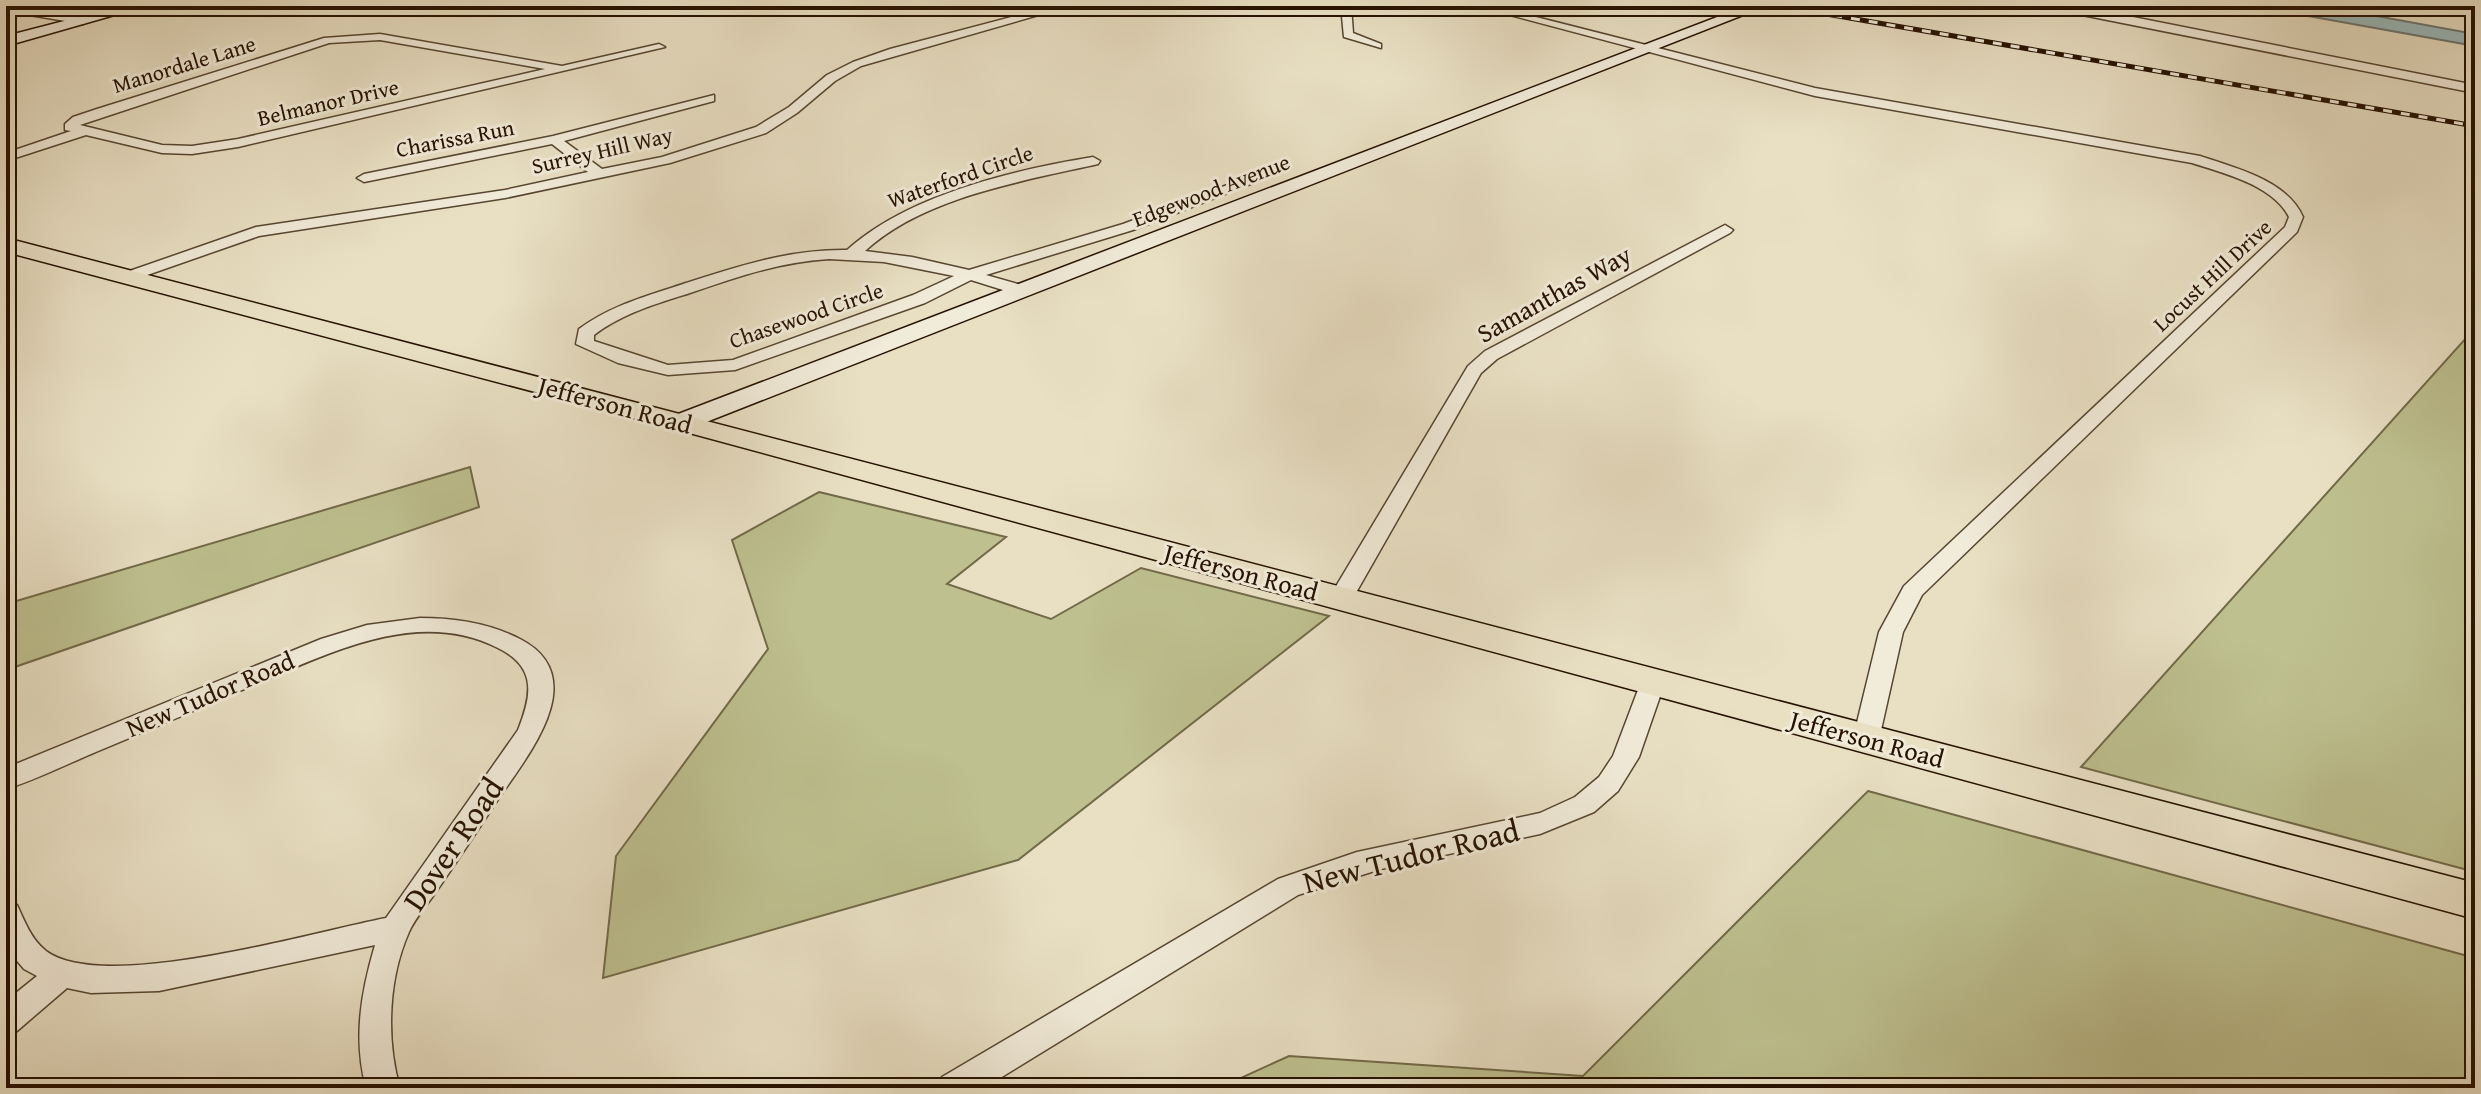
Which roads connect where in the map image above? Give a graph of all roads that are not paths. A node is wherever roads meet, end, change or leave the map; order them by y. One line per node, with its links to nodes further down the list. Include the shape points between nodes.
1 (139, 6): 8 (street)
2 (1065, 6): 20 (street, Surrey Hill Way, via 857,64 761,130)
3 (1346, 6): 10 (street, via 1348,35)
4 (1481, 6): 12 (street)
5 (1759, 6): 12 (street, Edgewood Avenue)
6 (2042, 6): 14 (street)
7 (6, 8): 8 (street)
8 (83, 21): 9 (street)
9 (6, 41)
10 (1377, 46)
11 (659, 47): 13 (street, Belmanor Drive)
12 (1647, 49): 28 (street, Edgewood Avenue); 33 (street, Locust Hill Drive, via 1815,92 2195,159 2260,183 2287,202 2296,217 2292,229 1912,591 1891,632)
13 (562, 69): 16 (street, Belmanor Drive, via 214,148 162,149); 16 (street, Manordale Lane, via 380,37 341,38 71,125)
14 (2475, 89)
15 (710, 98): 17 (street, Charissa Run)
16 (82, 132): 18 (street)
17 (554, 140): 20 (street, Charissa Run); 21 (street, Charissa Run)
18 (6, 157)
19 (1093, 161): 25 (street, Waterford Circle, via 1060,165 912,213 869,236)
20 (601, 175): 27 (street, Surrey Hill Way, via 256,232)
21 (364, 178)
22 (1251, 181): 26 (street, via 1128,227)
23 (1725, 230): 30 (street, Samanthas Way, via 1491,355 1474,370)
24 (6, 245): 27 (main road, Jefferson Road)
25 (852, 254): 26 (street, Chasewood Circle); 26 (street, Chasewood Circle, via 772,262 611,313 585,333 585,344 668,370 735,365 919,299)
26 (971, 274): 28 (street)
27 (127, 277): 29 (main road, Jefferson Road)
28 (1019, 290): 29 (street, Edgewood Avenue)
29 (682, 422): 30 (main road, Jefferson Road)
30 (1341, 598): 32 (main road, Jefferson Road)
31 (418, 626): 34 (street, New Tudor Road, via 360,635 307,654); 37 (street, Dover Road, via 452,626 503,639 523,651 543,685 530,733)
32 (1653, 682): 33 (main road, Jefferson Road); 41 (street, New Tudor Road, via 1619,769 1576,810 1359,863 1288,887)
33 (1866, 739): 35 (main road, Jefferson Road)
34 (6, 779)
35 (2475, 901)
36 (6, 914): 38 (street, Dover Road, via 15,937 33,958)
37 (395, 928): 38 (street, Dover Road, via 142,980 104,982); 40 (street, via 379,986 374,1033)
38 (62, 973): 39 (street)
39 (6, 1021)
40 (383, 1088)
41 (954, 1088)

